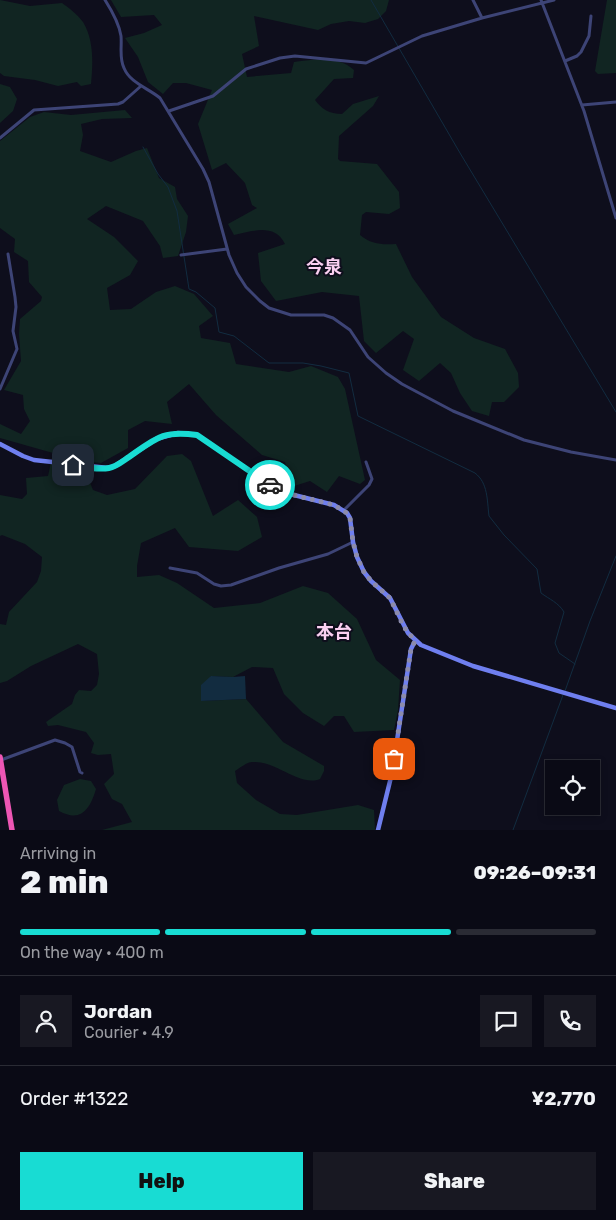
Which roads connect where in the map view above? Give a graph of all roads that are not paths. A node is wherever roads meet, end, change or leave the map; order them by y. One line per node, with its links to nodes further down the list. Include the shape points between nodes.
1 (105, 0): 8 (street, via 118,25 124,68)
2 (473, 0): 6 (street)
3 (554, 0): 4 (street)
4 (542, 2): 6 (street); 7 (street)
5 (592, 16): 7 (street, via 590,36 581,52)
6 (482, 18): 11 (street, via 422,36 366,63 295,56 280,58 246,69 213,96)
7 (565, 60): 10 (street)
8 (141, 86): 11 (street, via 150,89); 12 (street, via 118,104 34,110)
9 (616, 102): 10 (street)
10 (582, 105): 13 (street)
11 (169, 111): 14 (street, via 210,182)
12 (0, 138)
13 (616, 217)
14 (227, 249): 16 (street); 19 (street, via 239,277 260,302 291,315 334,318 350,330 359,346 377,365 410,388 453,411 524,440)
15 (8, 254): 17 (street, via 16,302 13,331 16,354)
16 (181, 255)
17 (0, 389)
18 (0, 444): 21 (street, via 34,460 108,468 156,438 178,432 197,435 274,488)
19 (616, 460)
20 (366, 462): 21 (street, via 372,479)
21 (344, 510): 22 (street, via 350,518)
22 (353, 542): 23 (street, via 328,554 231,585 221,586 197,574); 24 (street, via 364,572 390,598)
23 (170, 568)
24 (415, 641): 25 (street, via 463,663); 29 (street, via 411,649 392,773)
25 (616, 708)
26 (0, 759): 27 (street, via 55,740 72,747); 28 (highway)
27 (82, 773)
28 (12, 830)
29 (378, 830)

